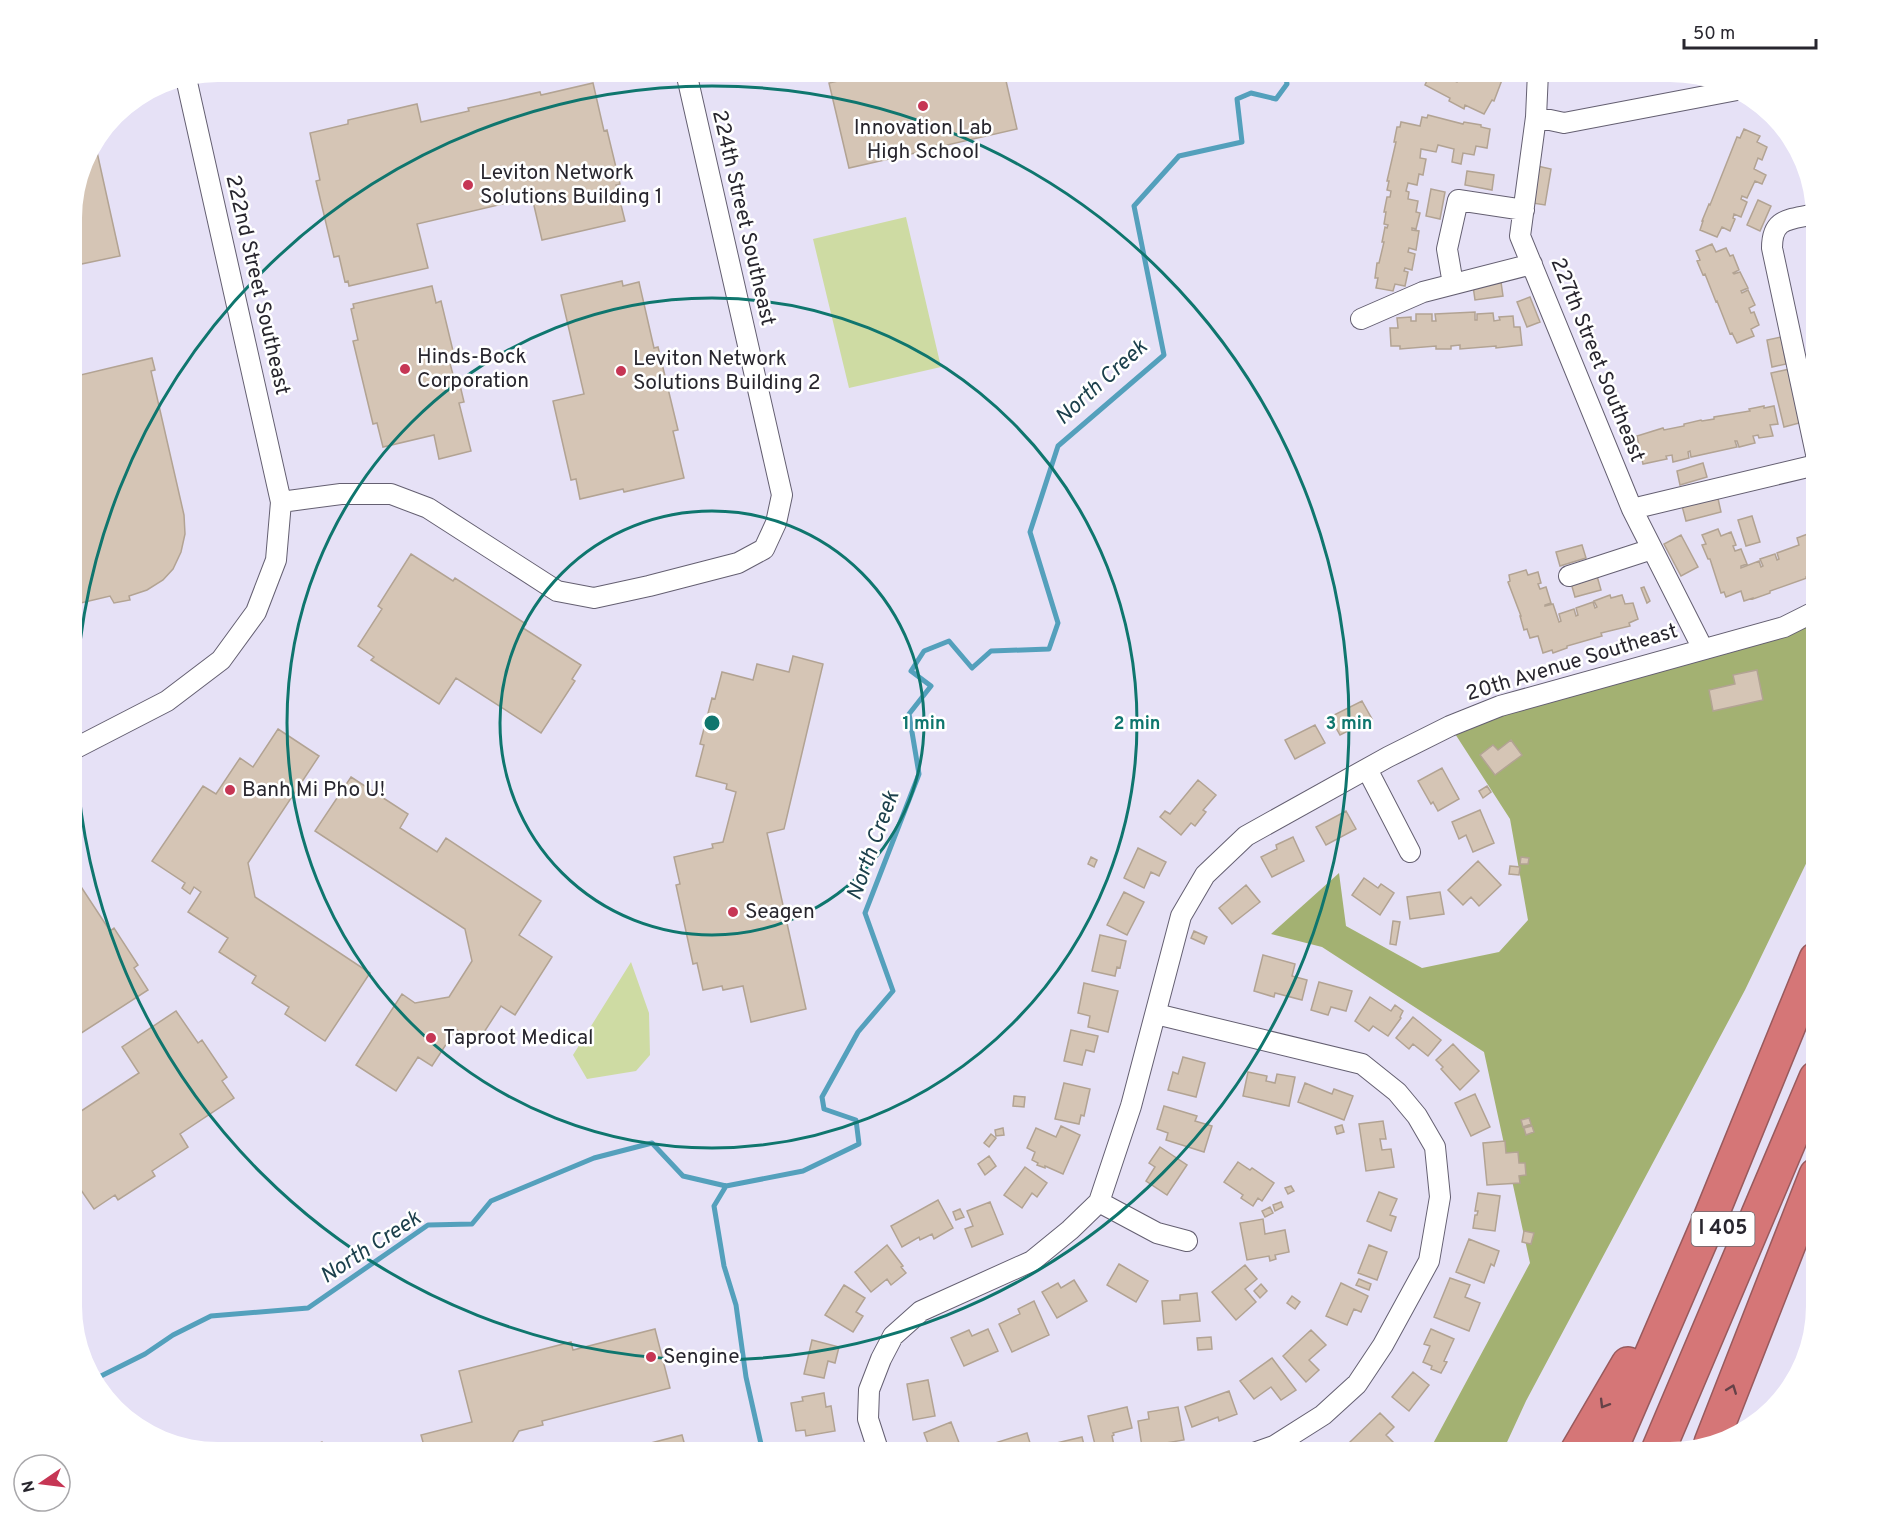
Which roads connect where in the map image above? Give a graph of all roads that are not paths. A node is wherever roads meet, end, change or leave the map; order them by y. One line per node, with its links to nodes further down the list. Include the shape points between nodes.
1 (688, 83): 13 (street, 224th Street Southeast, via 782,495 776,523 764,549 738,563 594,598 556,591 428,508 391,494 341,494)
2 (1538, 83): 5 (street, 227th Street Southeast)
3 (188, 86): 13 (street, 222nd Street Southeast)
4 (1722, 93): 5 (street, via 1564,123)
5 (1536, 117): 6 (street, 227th Street Southeast)
6 (1524, 210): 8 (street, 227th Street Southeast, via 1520,236); 9 (street, via 1458,200 1447,249)
7 (1806, 216): 11 (street, via 1778,225 1772,234 1772,248)
8 (1532, 264): 9 (street); 14 (street, 227th Street Southeast)
9 (1453, 284): 10 (street, via 1423,292)
10 (1361, 319)
11 (1806, 407)
12 (1806, 467): 14 (street)
13 (281, 502): 19 (street, via 276,560 256,612 220,660 166,701)
14 (1632, 509): 15 (street, 227th Street Southeast)
15 (1652, 549): 16 (street); 18 (street, 227th Street Southeast)
16 (1569, 576)
17 (1806, 616): 18 (street, 20th Avenue Southeast, via 1784,627)
18 (1703, 649): 20 (street, 20th Avenue Southeast, via 1500,706 1450,726)
19 (83, 744)
20 (1368, 770): 21 (street); 23 (street, 20th Avenue Southeast, via 1246,836 1205,875 1181,916)
21 (1410, 852)
22 (1806, 983): 29 (highway, I 405)
23 (1156, 1014): 28 (street, 20th Avenue Southeast); 34 (street, via 1362,1064 1397,1092 1435,1147 1440,1197 1429,1261 1357,1384 1323,1415)
24 (1806, 1026): 37 (highway, I 405, via 1700,1288)
25 (1806, 1102): 38 (highway, I 405)
26 (1806, 1144): 32 (highway, I 405)
27 (1806, 1201): 31 (highway, one-way to 27)
28 (1099, 1202): 30 (street, via 1157,1233); 33 (street, via 1032,1261 921,1311 893,1336 869,1390 868,1419)
29 (1707, 1226): 35 (highway, one-way to 35); 36 (highway, I 405)
30 (1186, 1241)
31 (1714, 1435)
32 (1679, 1441)
33 (875, 1442)
34 (1280, 1442)
35 (1583, 1442)
36 (1614, 1442)
37 (1630, 1442)
38 (1662, 1442)

